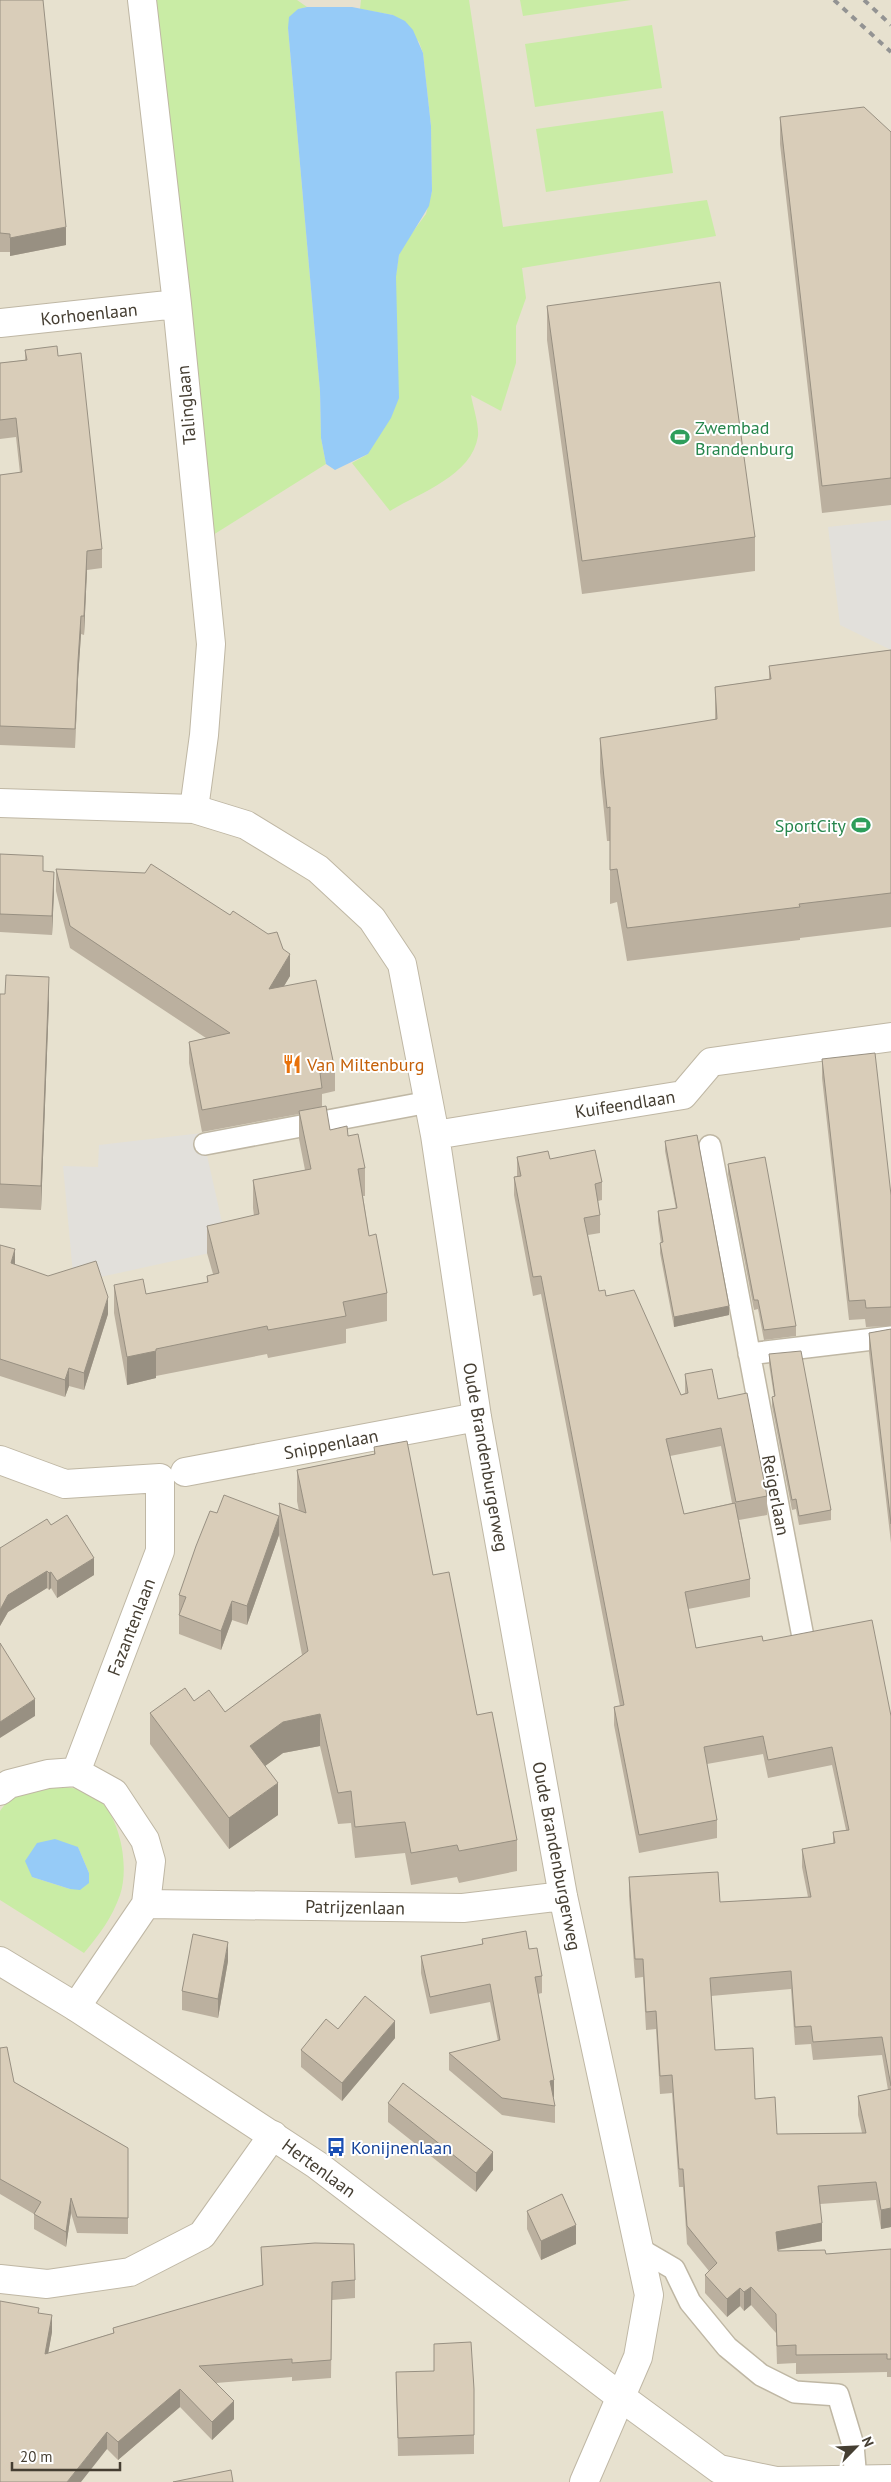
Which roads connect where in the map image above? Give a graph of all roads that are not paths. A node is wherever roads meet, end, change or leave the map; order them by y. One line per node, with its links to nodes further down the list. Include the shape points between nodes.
1 (142, 0): 2 (street, Talinglaan)
2 (177, 304): 3 (street, Korhoenlaan); 5 (street, Talinglaan, via 211,644)
3 (0, 323)
4 (0, 803): 5 (street, Oude Brandenburgerweg)
5 (194, 810): 7 (street, Oude Brandenburgerweg, via 246,825 318,869 372,919 402,964)
6 (891, 1037): 8 (street, Kuifeendlaan, via 711,1062 683,1095)
7 (429, 1102): 8 (street, Oude Brandenburgerweg); 9 (lane)
8 (435, 1135): 13 (street, Oude Brandenburgerweg)
9 (205, 1144)
10 (710, 1146): 12 (lane, Reigerlaan)
11 (891, 1337): 12 (lane)
12 (749, 1354): 16 (lane, Reigerlaan)
13 (478, 1416): 15 (street, Snippenlaan); 19 (street, Oude Brandenburgerweg)
14 (0, 1460): 15 (street, Snippenlaan, via 64,1484)
15 (173, 1475): 17 (street, Fazantenlaan, via 160,1551)
16 (802, 1637)
17 (76, 1772): 18 (street, via 48,1774 9,1784); 20 (street, via 114,1793 145,1840 151,1861)
18 (0, 1791)
19 (563, 1896): 20 (street, Patrijzenlaan, via 464,1908); 24 (street, Oude Brandenburgerweg)
20 (146, 1904): 22 (street)
21 (0, 1961): 22 (street, Hertenlaan)
22 (76, 2007): 23 (street, Hertenlaan)
23 (273, 2135): 25 (street, via 202,2235 130,2272 46,2284); 26 (street, Hertenlaan, via 317,2165)
24 (638, 2248): 26 (street, Oude Brandenburgerweg, via 648,2294 638,2357); 28 (lane, via 674,2270 690,2302 727,2347 761,2375 795,2392 838,2395 854,2445)
25 (0, 2280)
26 (622, 2398): 28 (street, Hertenlaan, via 719,2468 776,2481); 29 (street, Oude Brandenburgerweg)
27 (891, 2479): 28 (street, Hertenlaan)
28 (856, 2480)
29 (584, 2482)

